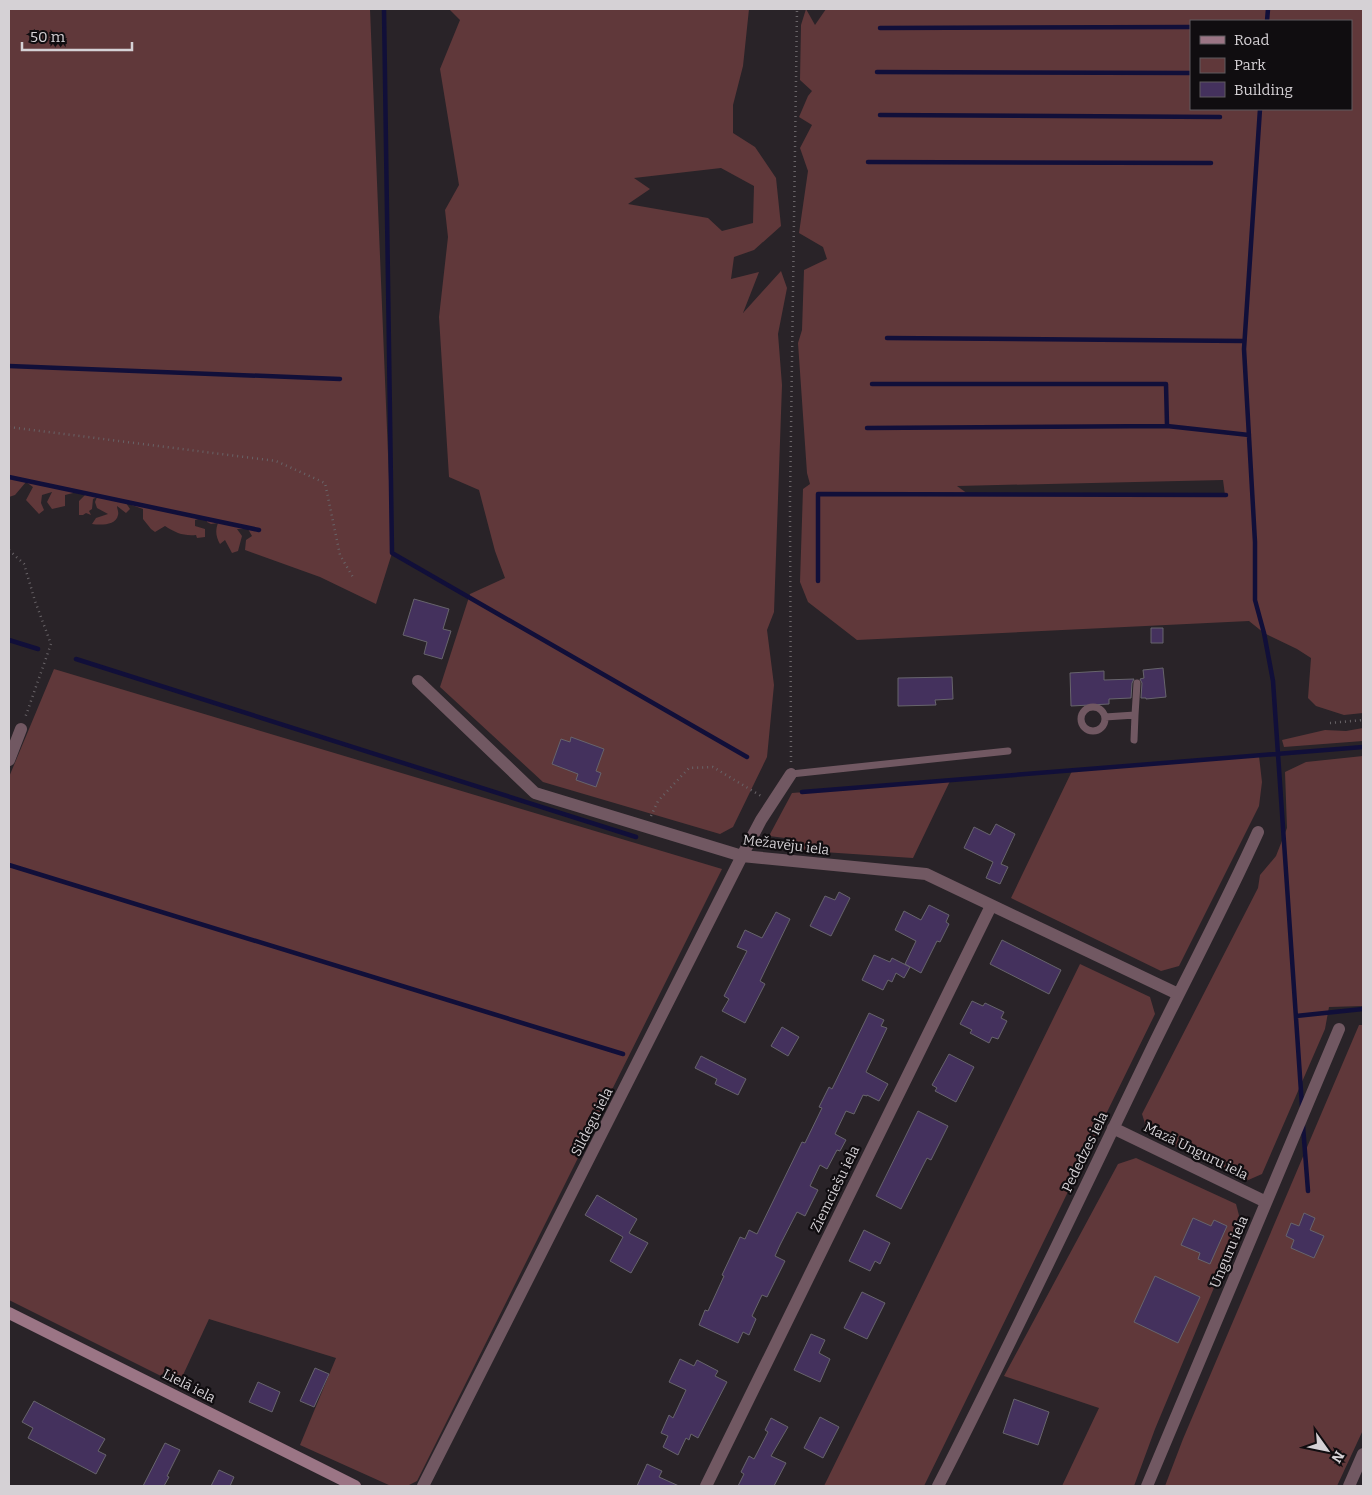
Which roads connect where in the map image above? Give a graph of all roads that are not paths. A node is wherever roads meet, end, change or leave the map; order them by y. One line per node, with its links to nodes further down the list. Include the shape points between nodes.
1 (418, 681): 11 (street, Mežavēju iela, via 536,793)
2 (1137, 682): 3 (lane)
3 (1135, 715): 4 (lane); 6 (lane)
4 (1105, 718)
5 (21, 729): 8 (street)
6 (1134, 740)
7 (1008, 751): 9 (lane)
8 (9, 759)
9 (792, 774): 11 (street, Sildegu iela)
10 (1258, 832): 13 (street, Pededzes iela, via 1230,895)
11 (742, 856): 12 (street, Mežavēju iela, via 926,874); 20 (street, Sildegu iela)
12 (992, 906): 13 (street, Mežavēju iela); 21 (street, Ziemciešu iela)
13 (1178, 994): 15 (street, Pededzes iela)
14 (1339, 1030): 16 (street, Unguru iela)
15 (1113, 1128): 16 (street, Mazā Unguru iela); 22 (street, Pededzes iela)
16 (1266, 1202): 23 (street, Unguru iela)
17 (9, 1313): 19 (street, Lielā iela)
18 (1363, 1454): 24 (street)
19 (355, 1486)
20 (424, 1486)
21 (706, 1486)
22 (938, 1486)
23 (1147, 1486)
24 (1348, 1486)

